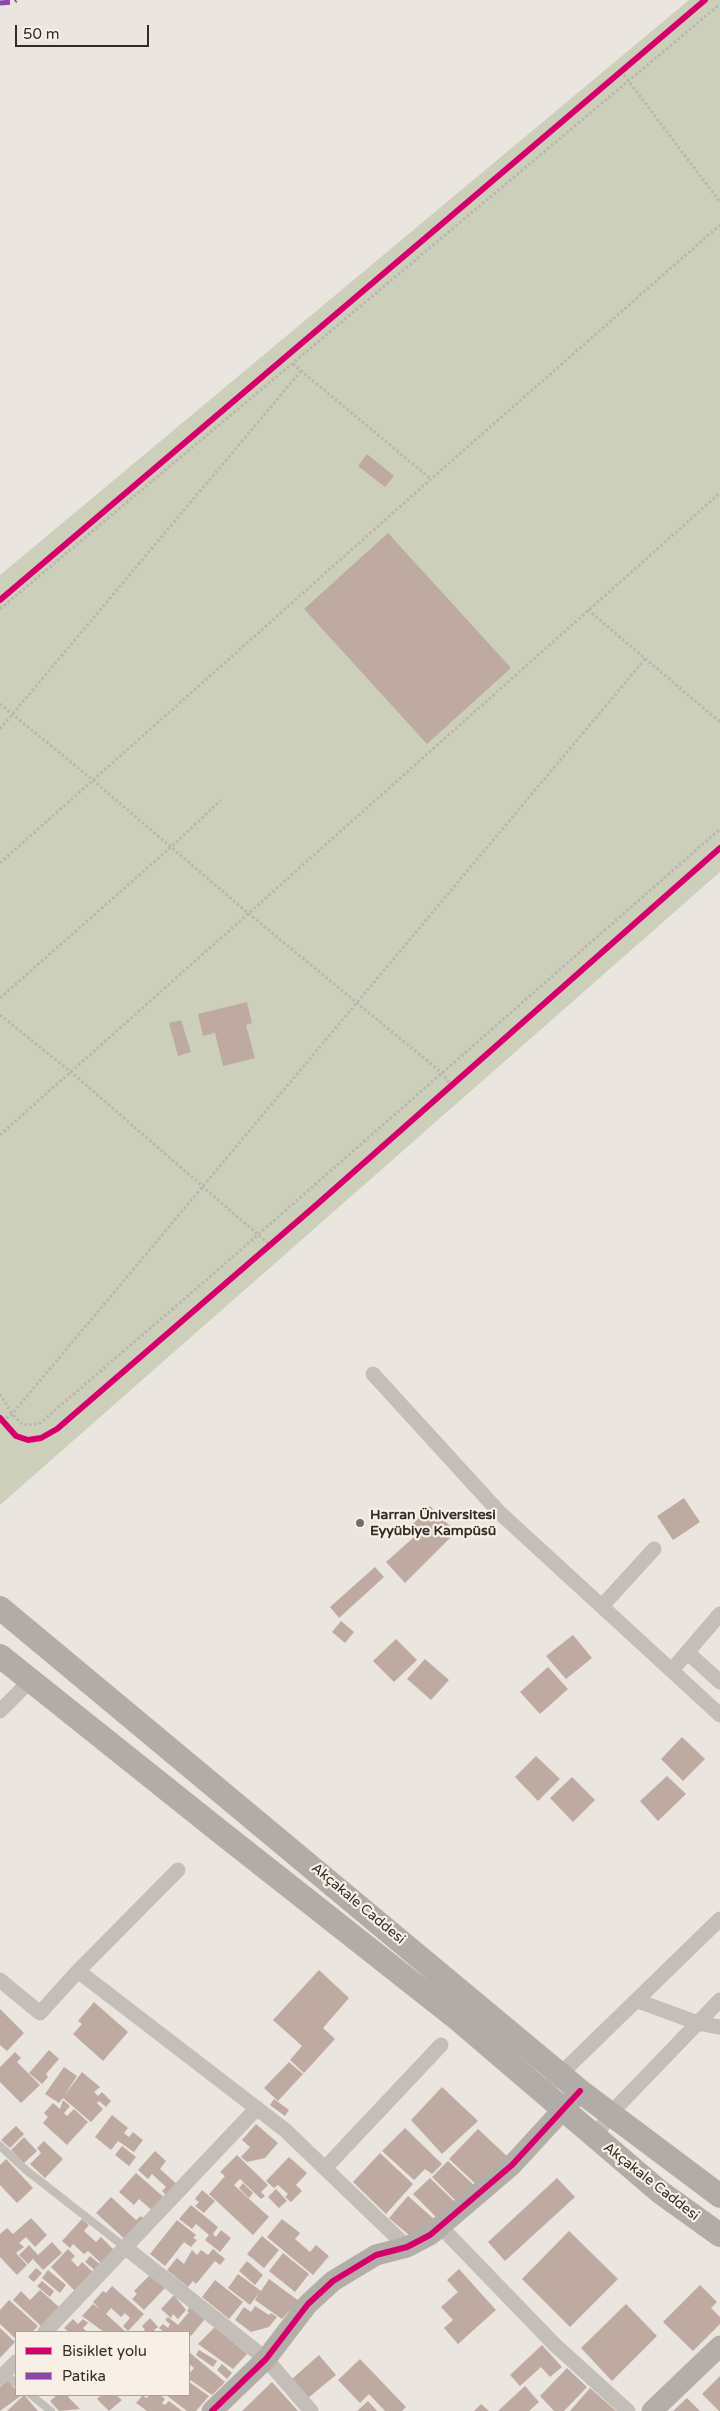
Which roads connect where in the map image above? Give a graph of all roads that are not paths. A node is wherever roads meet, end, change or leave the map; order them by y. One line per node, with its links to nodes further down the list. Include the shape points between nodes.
1 (374, 1374): 3 (street, via 500,1513)
2 (654, 1549): 3 (street)
3 (602, 1606): 8 (street)
4 (0, 1608): 22 (main road, Akçakale Caddesi)
5 (720, 1614): 6 (street)
6 (687, 1652): 8 (street); 10 (street)
7 (0, 1656): 9 (main road, Akçakale Caddesi)
8 (672, 1670): 12 (street)
9 (30, 1680): 11 (street); 24 (main road, Akçakale Caddesi, via 454,2016)
10 (720, 1682)
11 (0, 1711)
12 (720, 1715)
13 (178, 1870): 15 (street)
14 (720, 1919): 17 (street)
15 (78, 1971): 16 (street, via 40,2013); 25 (street)
16 (0, 1980)
17 (638, 2000): 19 (street); 22 (street)
18 (720, 2000): 19 (street)
19 (698, 2023): 20 (street); 27 (street)
20 (720, 2027)
21 (441, 2045): 30 (street)
22 (560, 2073): 23 (main road, Akçakale Caddesi); 24 (street)
23 (580, 2090): 26 (street); 27 (main road, Akçakale Caddesi)
24 (542, 2092): 26 (main road, Akçakale Caddesi)
25 (257, 2108): 30 (street); 35 (street)
26 (563, 2110): 28 (main road, Akçakale Caddesi); 32 (street, via 512,2165)
27 (610, 2114): 28 (street); 31 (main road, Akçakale Caddesi)
28 (595, 2137): 33 (main road, Akçakale Caddesi, via 660,2192)
29 (0, 2146): 35 (lane)
30 (326, 2167): 34 (street)
31 (720, 2196)
32 (440, 2226): 34 (street); 45 (street, via 554,2344)
33 (720, 2235)
34 (407, 2247): 38 (street, via 376,2255 333,2281 308,2304)
35 (126, 2248): 36 (street); 38 (street)
36 (46, 2331)
37 (720, 2346): 46 (street)
38 (266, 2359): 43 (street); 44 (street)
39 (15, 2364): 40 (street)
40 (7, 2378)
41 (32, 2396): 42 (lane)
42 (51, 2411)
43 (212, 2411)
44 (311, 2411)
45 (628, 2411)
46 (652, 2411)

